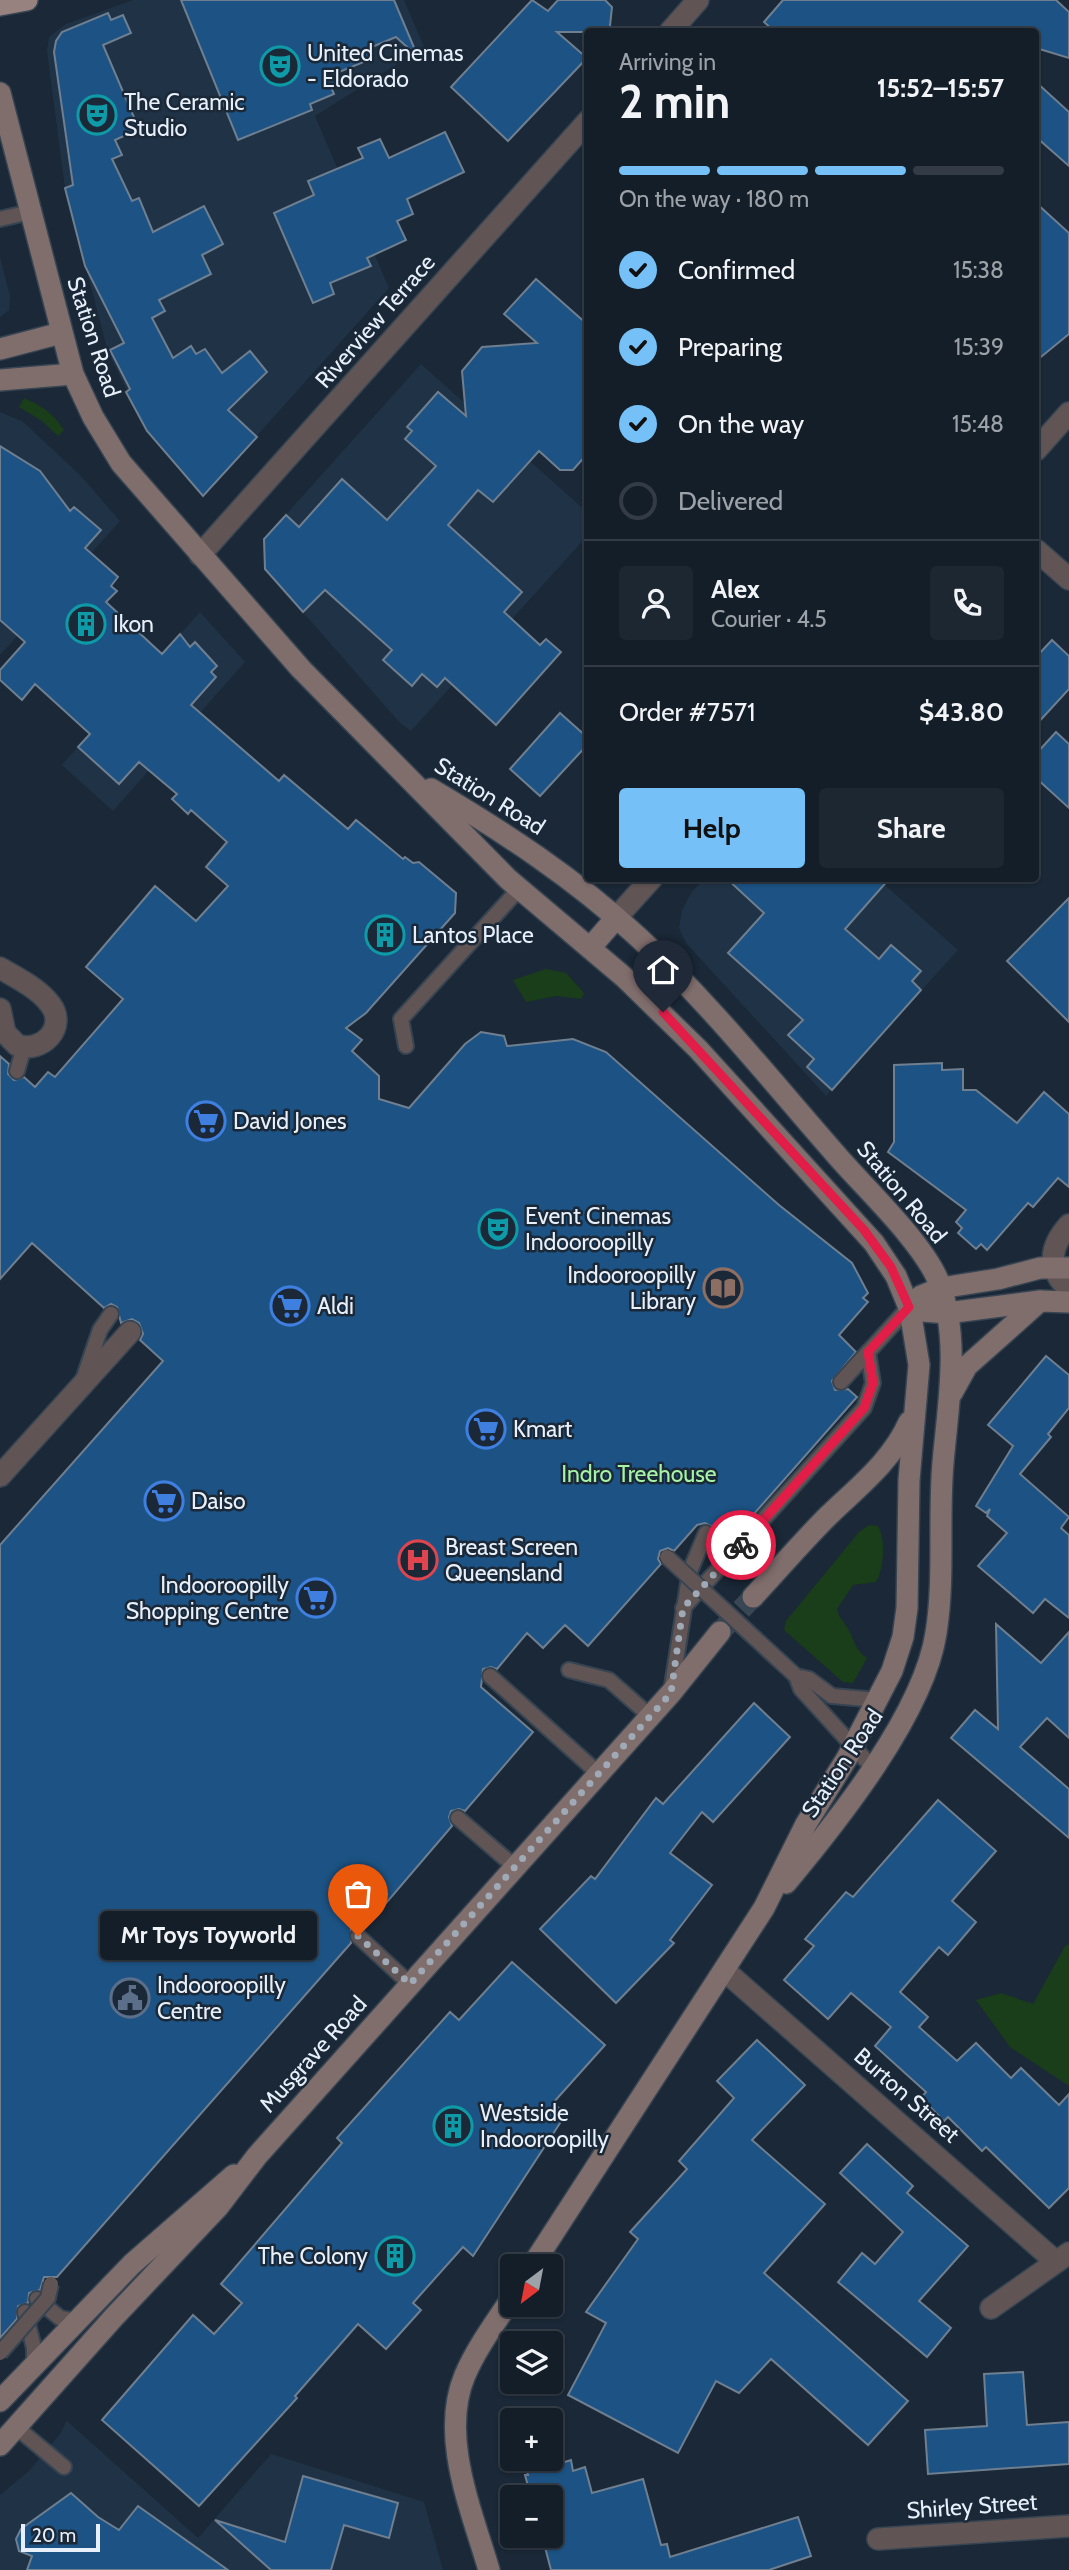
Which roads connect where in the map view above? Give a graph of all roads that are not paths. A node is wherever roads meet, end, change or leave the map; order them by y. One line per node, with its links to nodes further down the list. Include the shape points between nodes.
1 (27, 0): 3 (main road)
2 (698, 0): 4 (street)
3 (0, 5)
4 (674, 28)
5 (0, 93): 7 (street, Station Road)
6 (584, 125): 16 (street, Riverview Terrace)
7 (30, 212): 8 (lane); 9 (street, Station Road)
8 (0, 219)
9 (61, 333): 10 (street); 11 (street, Station Road)
10 (0, 349)
11 (73, 374): 12 (street); 16 (street, Station Road, via 115,454)
12 (0, 380)
13 (1069, 413): 14 (street)
14 (1039, 447)
15 (1039, 553): 17 (street)
16 (200, 555): 18 (street, Station Road, via 368,740)
17 (1069, 579)
18 (408, 775): 19 (street, Station Road); 21 (street, Station Road)
19 (545, 862): 21 (street); 22 (street, Station Road)
20 (648, 882): 22 (street)
21 (519, 890): 23 (street, Station Road); 26 (lane, via 401,1019)
22 (616, 918): 23 (street); 31 (street, Station Road, via 699,1000 860,1182 923,1255)
23 (590, 948): 33 (street, Station Road, via 663,1012 864,1230 891,1267)
24 (0, 968): 27 (street, via 42,995 54,1010 50,1036 40,1045)
25 (0, 1009): 27 (street, via 7,1036)
26 (406, 1046)
27 (24, 1047): 28 (lane)
28 (17, 1071)
29 (1069, 1225): 30 (street, via 1058,1240)
30 (1065, 1281): 31 (street); 32 (street)
31 (941, 1288): 33 (street, via 921,1296); 35 (street, Station Road)
32 (1041, 1301): 35 (street); 40 (street, via 967,1366)
33 (909, 1309): 35 (street); 37 (lane); 41 (street, Station Road, via 919,1366)
34 (111, 1314): 39 (lane, via 100,1330)
35 (947, 1314): 40 (street, Station Road)
36 (130, 1332): 39 (street)
37 (868, 1352): 38 (lane); 49 (lane, via 873,1383 864,1408)
38 (841, 1382)
39 (80, 1389): 42 (street)
40 (948, 1402): 45 (street, Station Road)
41 (914, 1407): 43 (street, Station Road); 44 (street, via 901,1438)
42 (0, 1476)
43 (909, 1480): 44 (street, via 885,1477); 45 (street, via 928,1490); 55 (street, Station Road, via 905,1624 896,1661)
44 (863, 1485): 48 (street)
45 (940, 1509): 58 (street, Station Road, via 939,1605 933,1650 914,1700)
46 (706, 1533): 49 (lane, via 690,1571)
47 (667, 1557): 54 (lane, bridge, via 796,1676 809,1679)
48 (753, 1597)
49 (683, 1608): 53 (lane)
50 (720, 1632): 53 (street, Musgrave Road)
51 (569, 1670): 56 (lane, via 609,1680)
52 (490, 1676): 59 (lane)
53 (671, 1693): 56 (street, Musgrave Road)
54 (816, 1694): 55 (lane); 57 (lane)
55 (878, 1700): 57 (street, Station Road)
56 (650, 1716): 59 (street, Musgrave Road)
57 (854, 1746): 58 (lane); 62 (street, Station Road, via 806,1824)
58 (872, 1767): 62 (street, Station Road, via 831,1829)
59 (598, 1773): 61 (street, Musgrave Road)
60 (458, 1818): 61 (lane)
61 (515, 1867): 65 (street, Musgrave Road)
62 (764, 1908): 64 (street, Station Road)
63 (358, 1936): 65 (lane)
64 (724, 1970): 67 (street, Station Road); 68 (street, Burton Street)
65 (410, 1984): 66 (street, Musgrave Road)
66 (257, 2156): 74 (street, via 207,2196); 78 (street, Musgrave Road, via 218,2207)
67 (540, 2254)
68 (1062, 2257): 71 (street)
69 (51, 2284): 75 (lane, bridge, via 48,2298)
70 (37, 2299): 74 (lane, via 60,2318)
71 (991, 2308)
72 (25, 2312): 76 (lane)
73 (500, 2317): 83 (street, via 465,2376 456,2433 462,2473)
74 (76, 2321): 76 (street)
75 (0, 2353)
76 (34, 2367): 77 (street)
77 (0, 2401)
78 (16, 2427): 79 (street, Musgrave Road); 80 (lane)
79 (0, 2445)
80 (64, 2467)
81 (1069, 2526): 82 (street, Shirley Street)
82 (878, 2539)
83 (489, 2570)

